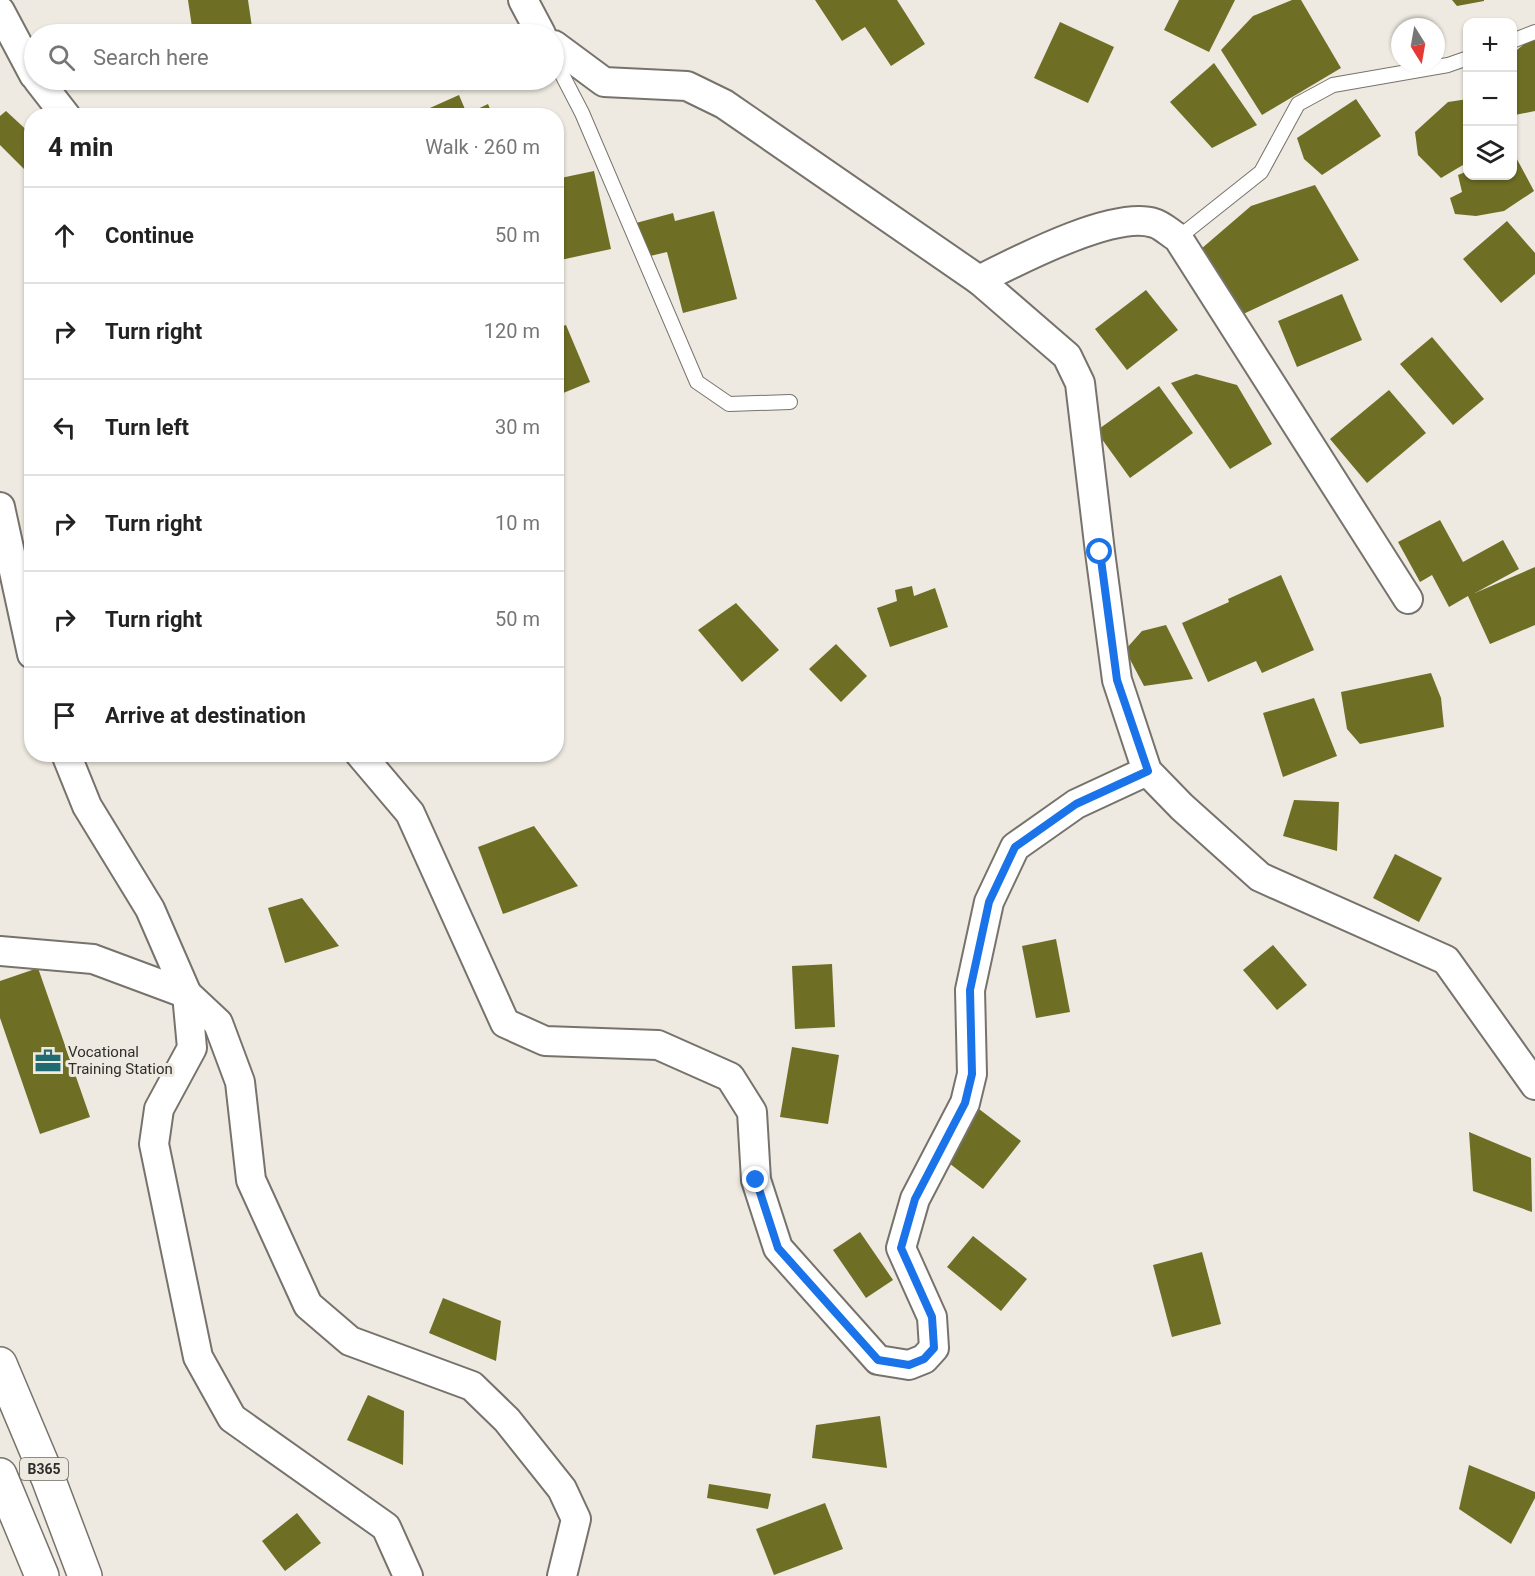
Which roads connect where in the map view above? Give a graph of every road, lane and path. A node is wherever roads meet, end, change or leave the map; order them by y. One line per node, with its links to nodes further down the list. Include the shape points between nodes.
1 (523, 0): 3 (street)
2 (0, 11): 7 (street)
3 (536, 24)
4 (1535, 32): 5 (lane)
5 (1517, 39)
6 (564, 52): 13 (street, via 604,82 687,86 724,104)
7 (24, 56)
8 (1463, 59): 12 (lane, via 1333,85 1298,104 1261,172)
9 (564, 78): 14 (lane, via 697,382 729,404)
10 (46, 90): 11 (street)
11 (60, 108)
12 (1178, 238): 13 (street, via 1155,223 1127,221 1053,244); 16 (street)
13 (979, 280): 20 (street, via 1067,356 1080,383 1117,680)
14 (790, 402)
15 (0, 507): 17 (street)
16 (1408, 599)
17 (24, 617)
18 (69, 762): 22 (street, via 87,806 150,909)
19 (367, 762): 20 (street, via 410,813 505,1023 545,1041 658,1045 730,1077 752,1112 756,1180 778,1248 878,1360 909,1365 924,1359 934,1348 932,1317 901,1248 915,1199 965,1103 972,1074 970,990 989,902 1015,847 1076,804)
20 (1148, 771): 23 (street, via 1260,878 1446,960)
21 (0, 951): 22 (street, via 93,959)
22 (187, 994): 28 (street, via 192,1048 159,1109 154,1144 198,1357 232,1418 386,1527); 29 (street, via 218,1023 240,1082 251,1180 308,1305 350,1341 472,1386 507,1419 562,1489 576,1519)
23 (1535, 1084)
24 (0, 1364): 27 (main road, B365)
25 (0, 1475): 26 (main road, B365)
26 (42, 1576)
27 (85, 1576)
28 (408, 1576)
29 (562, 1576)

